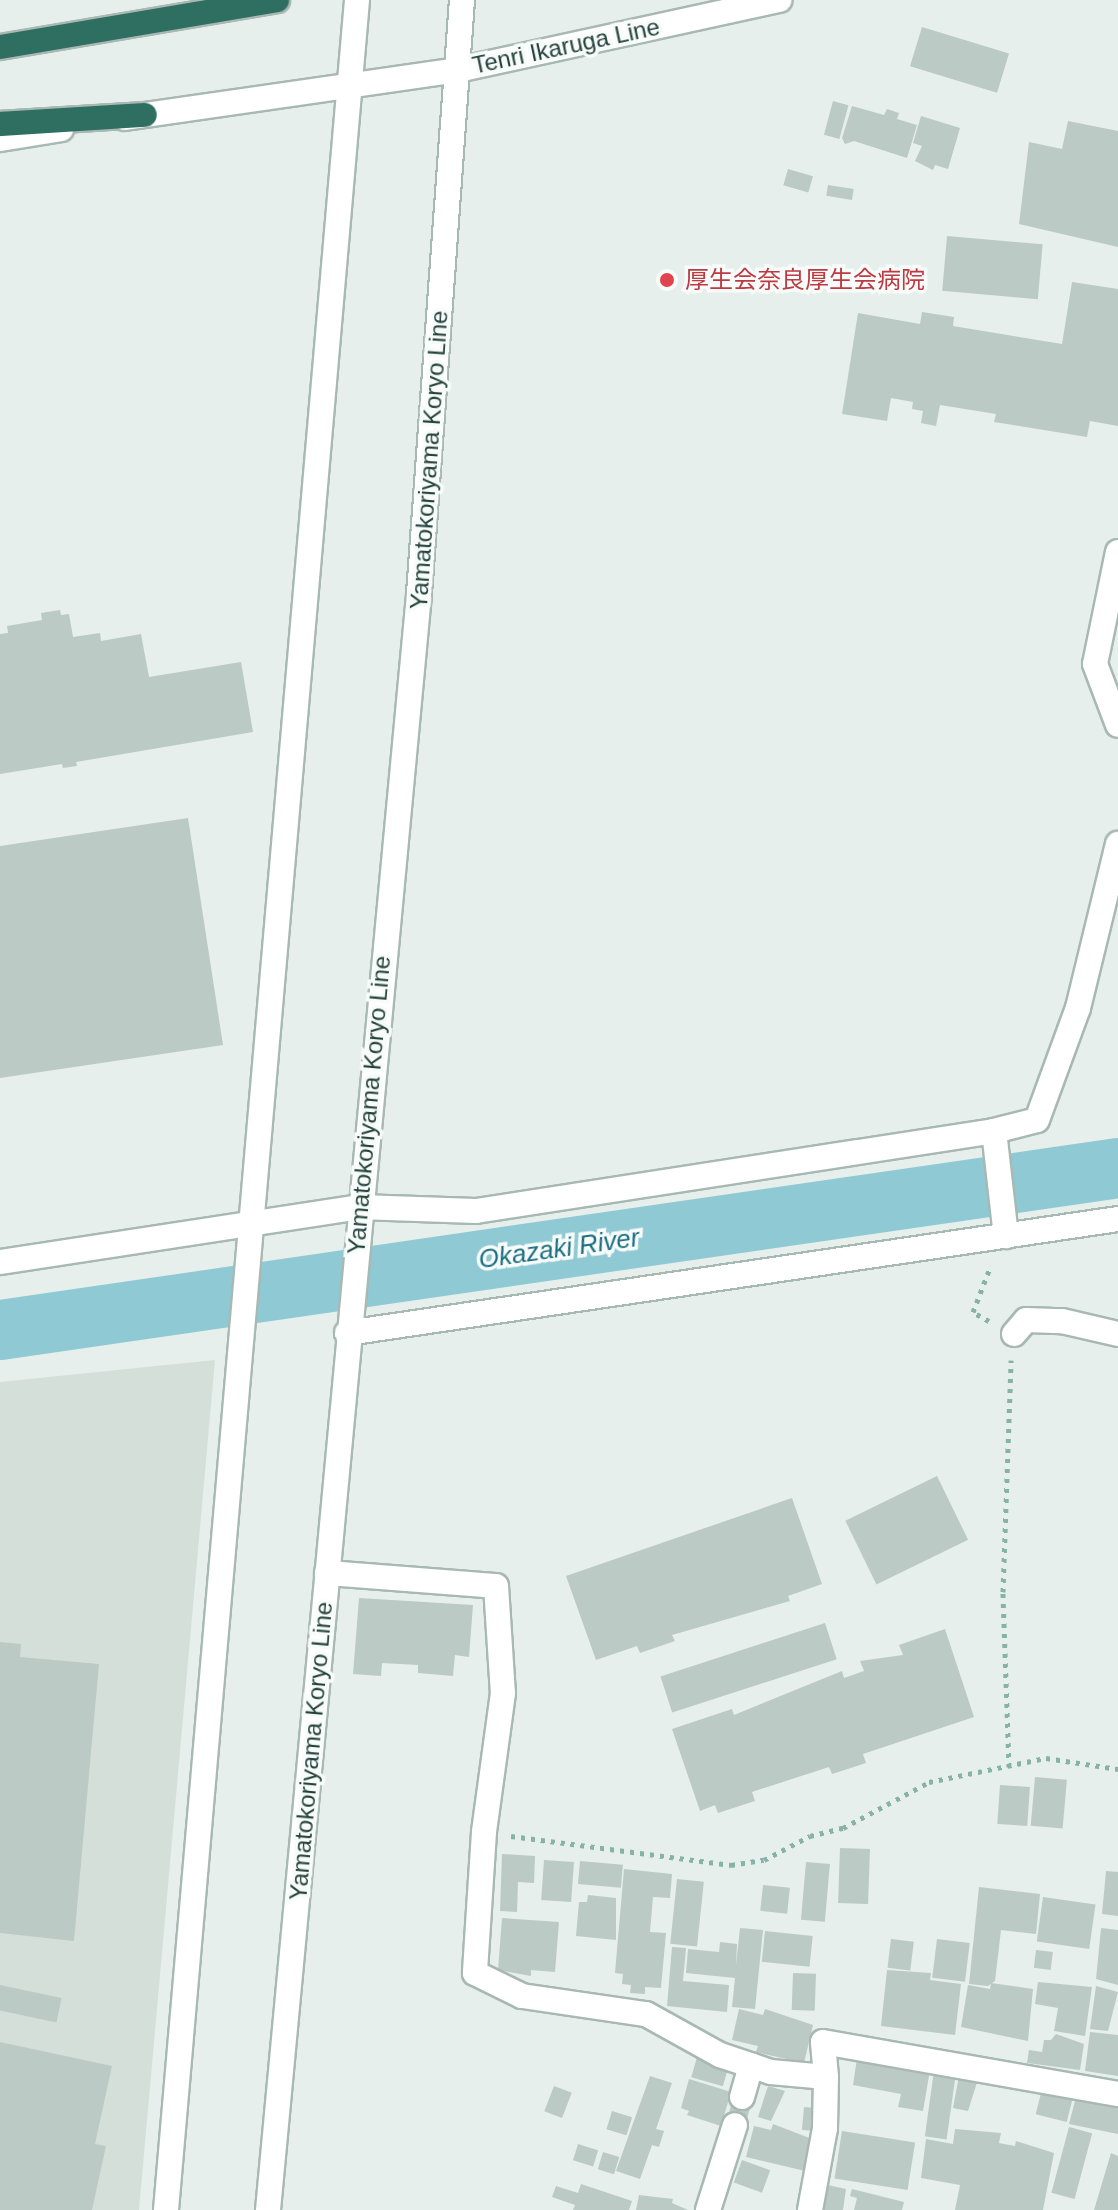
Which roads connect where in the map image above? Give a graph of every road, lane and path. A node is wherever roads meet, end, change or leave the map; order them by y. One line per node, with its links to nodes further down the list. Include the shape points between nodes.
1 (277, 0): 5 (highway)
2 (357, 0): 7 (main road)
3 (462, 0): 6 (main road, Yamatokoriyama Koryo Line)
4 (779, 0): 6 (main road, Tenri Ikaruga Line)
5 (0, 47)
6 (458, 70): 7 (main road, Tenri Ikaruga Line); 15 (main road, Yamatokoriyama Koryo Line, via 419,594)
7 (351, 84): 8 (main road, Tenri Ikaruga Line); 17 (main road)
8 (145, 115): 9 (highway); 10 (main road, Tenri Ikaruga Line)
9 (0, 124)
10 (0, 139)
11 (1118, 552): 12 (main road, via 1095,664)
12 (1118, 725)
13 (1118, 844): 14 (main road, via 1078,1008 1037,1120)
14 (994, 1131): 15 (main road, via 476,1211); 18 (main road)
15 (359, 1217): 17 (main road); 20 (main road, Yamatokoriyama Koryo Line)
16 (1118, 1219): 18 (main road)
17 (253, 1232): 19 (main road); 32 (main road)
18 (1006, 1236): 20 (main road); 21 (path, via 977,1290 973,1312)
19 (0, 1262)
20 (348, 1324): 23 (main road, Yamatokoriyama Koryo Line)
21 (1014, 1334): 22 (main road, via 1026,1320 1062,1321); 24 (path, via 1005,1421 1003,1592)
22 (1118, 1334)
23 (327, 1573): 26 (main road, via 496,1586 503,1693); 33 (main road, Yamatokoriyama Koryo Line)
24 (1009, 1767): 25 (path, via 1046,1758); 26 (path, via 929,1782 843,1828 810,1836 764,1860 731,1865)
25 (1118, 1769)
26 (484, 1832): 27 (main road, via 475,1973 522,1996 646,2014 720,2055)
27 (751, 2065): 28 (main road, via 797,2077); 30 (main road)
28 (826, 2077): 29 (main road, via 823,2042); 35 (main road, via 825,2128)
29 (1118, 2094)
30 (742, 2097)
31 (735, 2125): 34 (main road)
32 (166, 2210)
33 (268, 2210)
34 (708, 2210)
35 (810, 2210)

